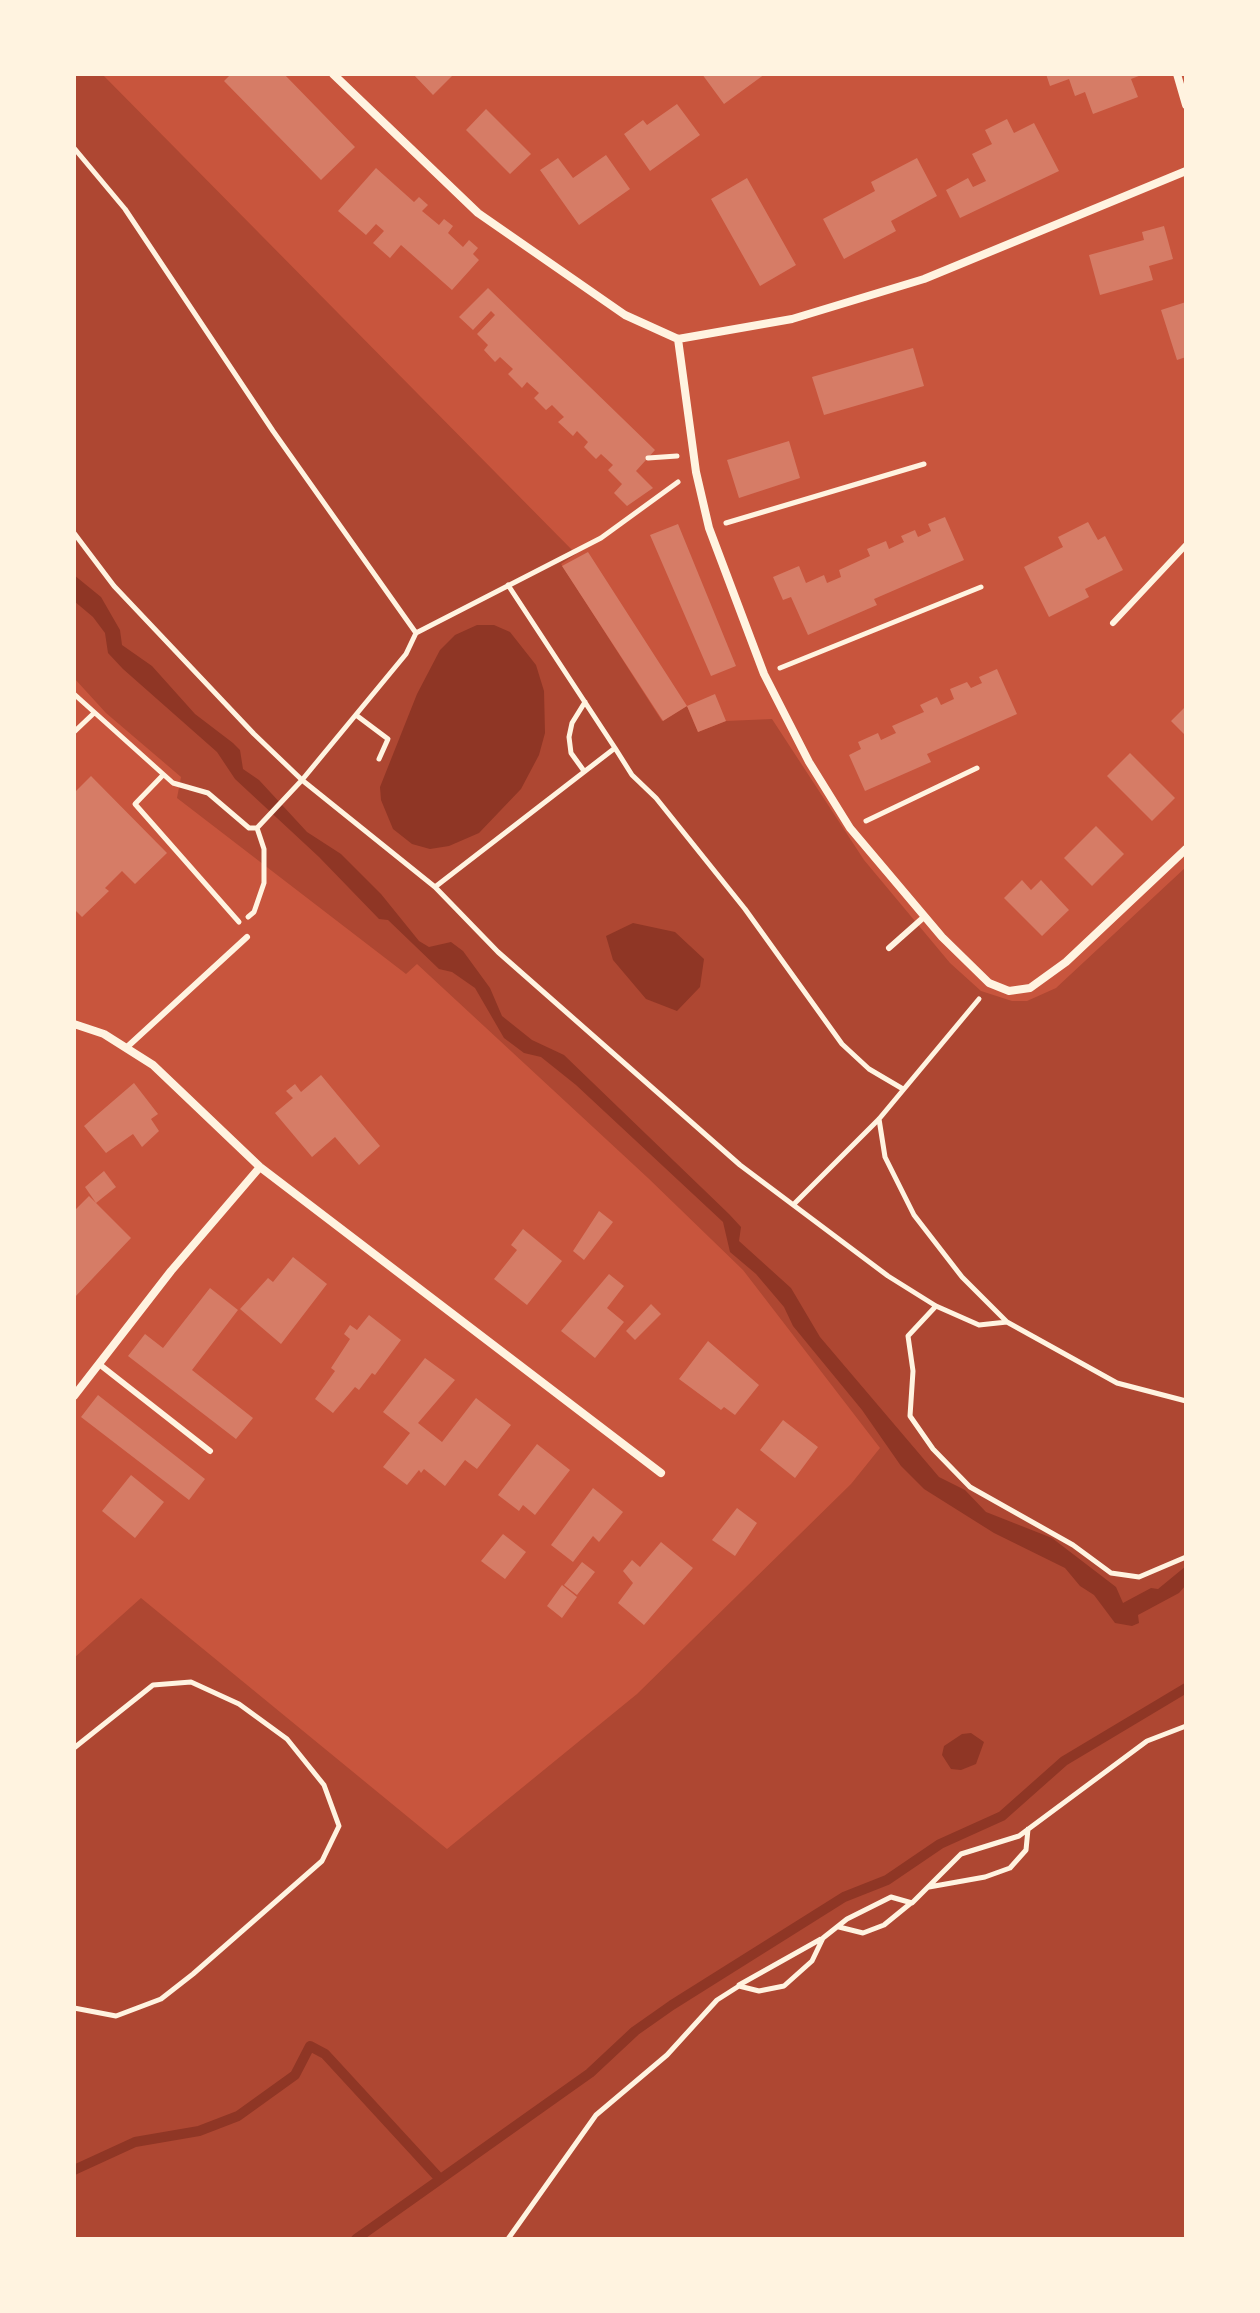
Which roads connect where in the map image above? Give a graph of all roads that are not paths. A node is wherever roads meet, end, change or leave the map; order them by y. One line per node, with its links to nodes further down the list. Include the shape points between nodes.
1 (333, 74): 5 (street, via 478,213 625,315)
2 (1177, 74): 3 (street)
3 (1186, 105)
4 (1186, 171): 5 (street, via 924,279 792,319)
5 (678, 339): 9 (street, via 709,528 764,674 850,828)
6 (1186, 545): 7 (lane)
7 (1113, 623)
8 (1186, 849): 9 (street, via 1066,962 1030,988 1009,991 989,983)
9 (924, 917): 11 (lane)
10 (247, 937): 13 (lane)
11 (889, 948)
12 (74, 1024): 13 (street)
13 (126, 1048): 14 (street, via 153,1065)
14 (260, 1167): 15 (street); 18 (street)
15 (99, 1364): 16 (street); 17 (lane)
16 (74, 1396)
17 (210, 1451)
18 (661, 1473)

